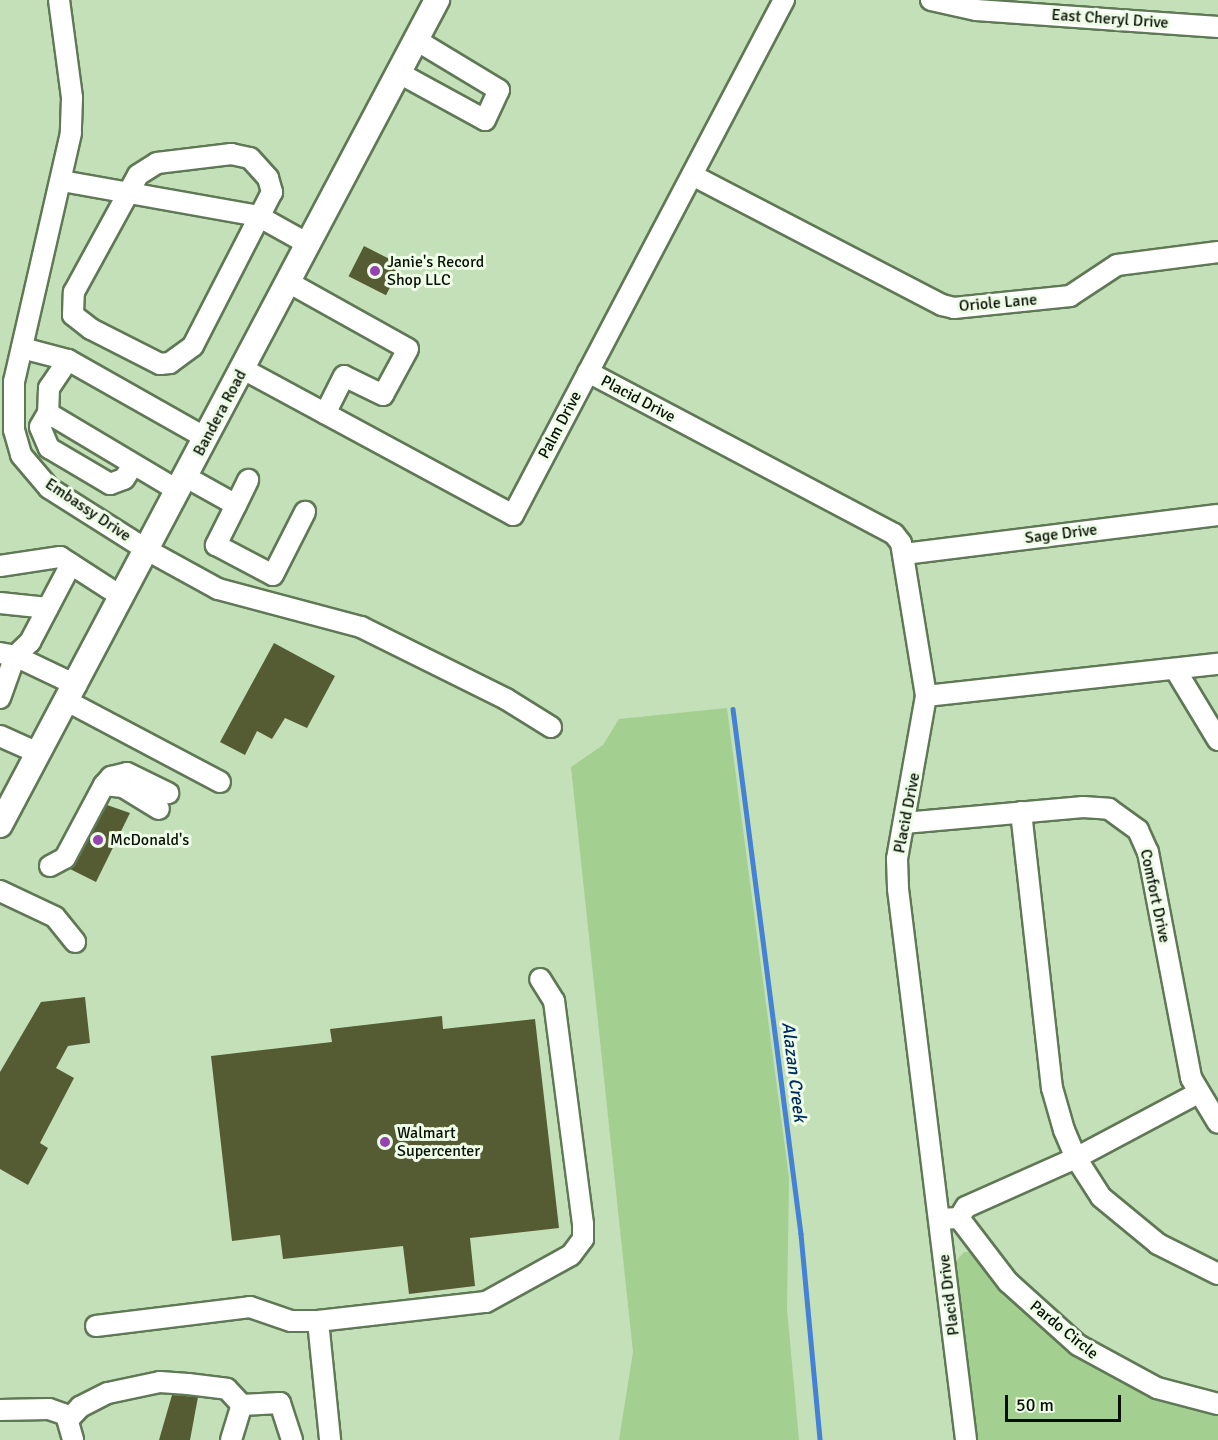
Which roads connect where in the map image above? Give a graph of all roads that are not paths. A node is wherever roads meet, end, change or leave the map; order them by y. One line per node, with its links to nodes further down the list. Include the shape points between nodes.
1 (59, 0): 9 (street, Embassy Drive, via 72,98 71,133)
2 (437, 0): 6 (main road, Bandera Road)
3 (784, 0): 8 (street, Palm Drive)
4 (931, 0): 5 (street, East Cheryl Drive, via 976,10)
5 (1218, 27)
6 (416, 40): 7 (main road, Bandera Road); 7 (street, via 499,90 484,120)
7 (399, 73): 12 (main road, Bandera Road)
8 (692, 175): 13 (street, Oriole Lane, via 954,308 1070,296 1117,265); 18 (street, Palm Drive)
9 (62, 181): 10 (street); 15 (street, Embassy Drive)
10 (129, 192): 11 (street); 11 (street, via 147,166 231,154 250,158 268,178 272,192); 11 (street, via 74,292 73,315 91,329 160,364 170,363 193,346)
11 (261, 218): 12 (street)
12 (308, 244): 14 (main road, Bandera Road)
13 (1218, 252)
14 (288, 282): 17 (main road, Bandera Road); 20 (street, via 408,349 383,395 344,375)
15 (22, 348): 16 (street); 28 (street, Embassy Drive, via 11,407 21,455 49,488)
16 (68, 360): 19 (street, via 49,388); 21 (street)
17 (243, 369): 20 (street, Palm Drive); 21 (main road, Bandera Road)
18 (588, 372): 20 (street, Palm Drive, via 513,515); 29 (street, Placid Drive, via 894,534 900,538)
19 (48, 413): 22 (street); 22 (street, via 40,427 42,436 49,448 64,459 110,484 124,479)
20 (325, 414)
21 (206, 438): 24 (main road, Bandera Road)
22 (133, 465): 24 (street)
23 (248, 480): 25 (street)
24 (182, 484): 25 (street); 28 (main road, Bandera Road)
25 (236, 506): 32 (street, via 216,545)
26 (305, 512): 32 (street)
27 (1218, 515): 29 (street, Sage Drive)
28 (147, 550): 33 (main road, Bandera Road); 34 (street, Embassy Drive, via 218,589)
29 (904, 554): 41 (street, Placid Drive)
30 (71, 564): 31 (street, via 60,557); 33 (street); 36 (street)
31 (0, 566)
32 (273, 575): 34 (street)
33 (122, 597): 40 (main road, Bandera Road)
34 (266, 602): 43 (street, Embassy Drive, via 361,627 506,699)
35 (0, 603): 36 (street)
36 (48, 608): 37 (street, via 30,642)
37 (8, 655): 40 (street); 42 (street)
38 (1218, 664): 39 (street)
39 (1175, 669): 41 (street); 45 (street)
40 (72, 693): 46 (main road, Bandera Road); 47 (street)
41 (926, 696): 50 (street, Placid Drive)
42 (0, 698)
43 (551, 727)
44 (0, 736): 46 (street)
45 (1218, 740)
46 (39, 753): 51 (main road, Bandera Road)
47 (220, 782)
48 (163, 801): 52 (street, via 127,773 111,777 65,858)
49 (1021, 813): 50 (street, Comfort Drive); 56 (street, Comfort Drive, via 1083,807 1109,809 1138,830 1148,852 1187,1059); 58 (street, via 1052,1088)
50 (904, 823): 59 (street, Placid Drive, via 897,859 898,889)
51 (0, 825)
52 (50, 866)
53 (0, 891): 54 (street, via 56,917)
54 (75, 942)
55 (540, 979): 61 (street, via 554,1001 583,1239 571,1255 486,1302)
56 (1198, 1093): 57 (street, Comfort Drive); 58 (street)
57 (1218, 1123)
58 (1076, 1158): 59 (street); 60 (street, via 1101,1197 1158,1244)
59 (950, 1219): 63 (street, Pardo Circle, via 1008,1282 1078,1345 1157,1388); 71 (street, Placid Drive)
60 (1218, 1274)
61 (318, 1322): 62 (street, via 291,1321 250,1307); 70 (street)
62 (96, 1326)
63 (1218, 1404)
64 (242, 1405): 66 (street, via 227,1389 160,1383 94,1398); 68 (street); 69 (street, via 280,1403)
65 (0, 1410): 66 (street, via 49,1409)
66 (68, 1420): 67 (street)
67 (73, 1440)
68 (231, 1440)
69 (292, 1440)
70 (330, 1440)
71 (966, 1440)

